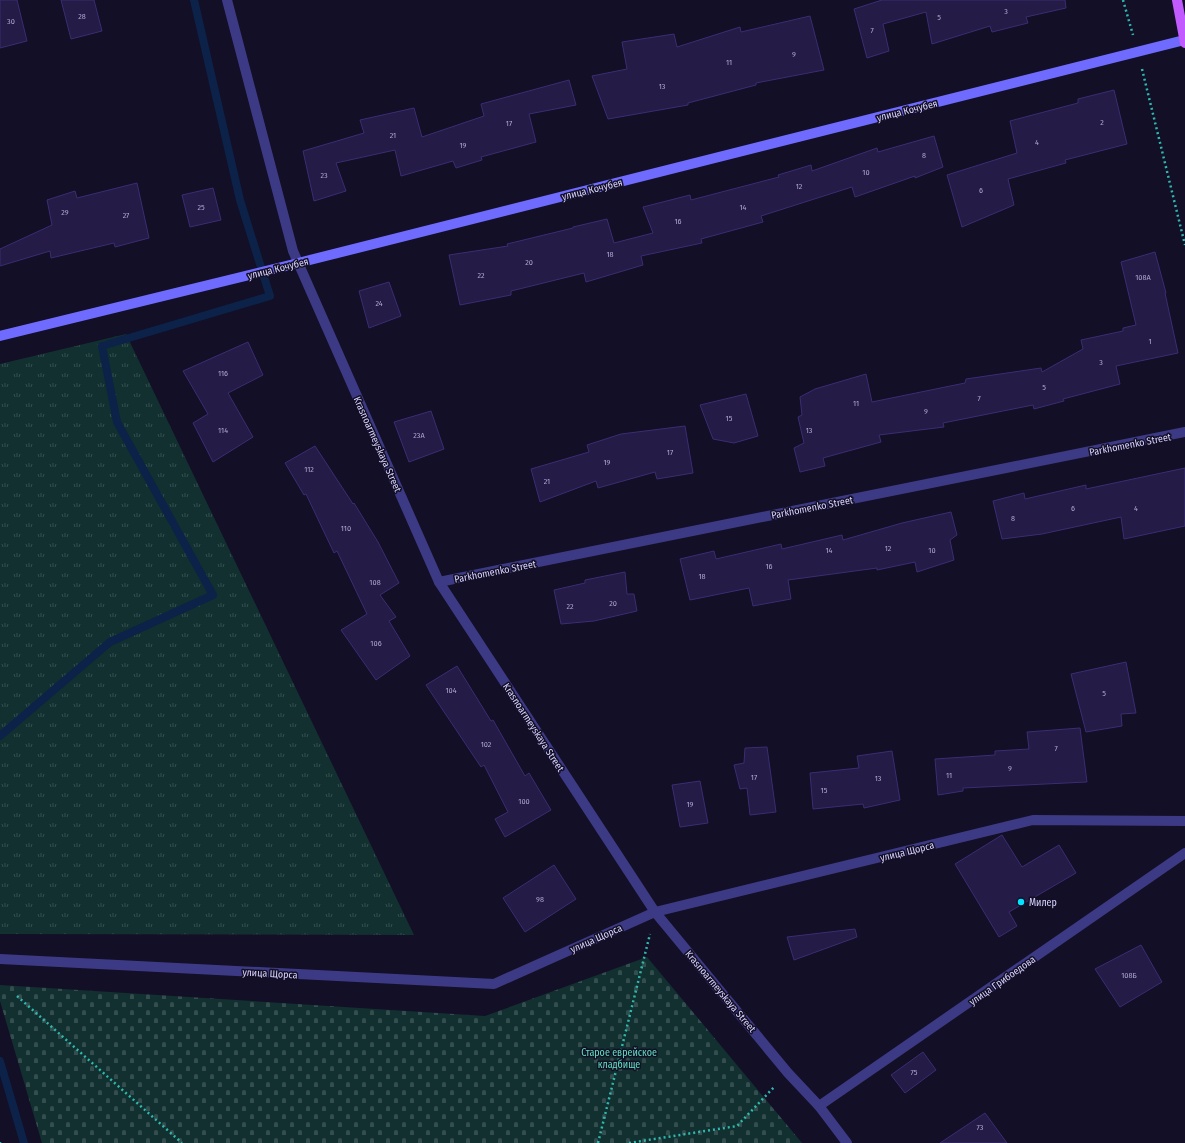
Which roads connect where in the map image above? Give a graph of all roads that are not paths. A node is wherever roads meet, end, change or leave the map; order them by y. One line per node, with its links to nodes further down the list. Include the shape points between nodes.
1 (227, 0): 4 (street, Krasnoarmeyskaya Street)
2 (1177, 0): 3 (main road)
3 (1185, 41): 4 (main road, улица Кочубея)
4 (298, 264): 5 (main road, улица Кочубея); 7 (street, Krasnoarmeyskaya Street)
5 (0, 336)
6 (1185, 432): 7 (street, Parkhomenko Street)
7 (439, 582): 10 (street, Krasnoarmeyskaya Street)
8 (1185, 822): 10 (street, улица Щорса, via 1034,820)
9 (1185, 853): 12 (street, улица Грибоедова)
10 (655, 912): 11 (street, улица Щорса, via 494,984); 12 (street, Krasnoarmeyskaya Street)
11 (0, 959)
12 (818, 1106): 13 (street, Krasnoarmeyskaya Street)
13 (847, 1143)

